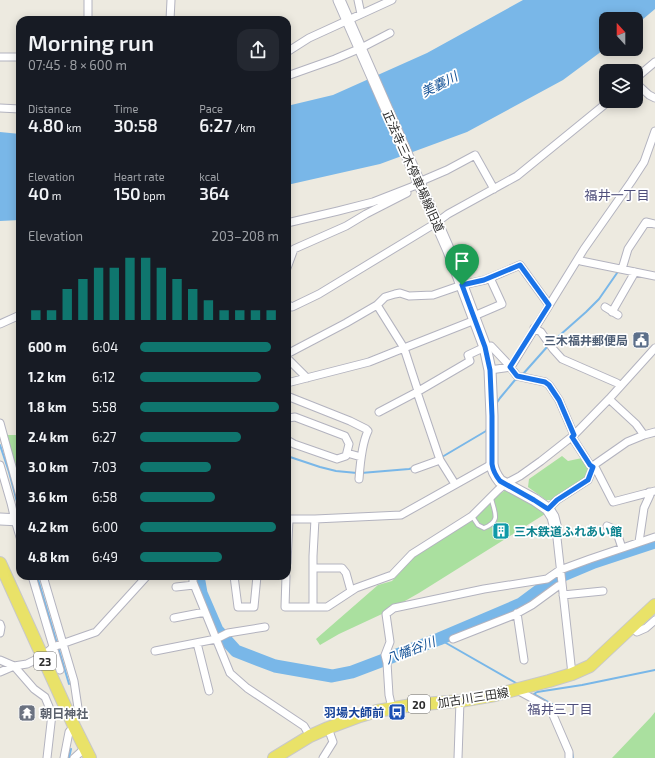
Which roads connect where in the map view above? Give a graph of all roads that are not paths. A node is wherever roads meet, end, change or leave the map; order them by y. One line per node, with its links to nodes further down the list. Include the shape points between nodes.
1 (88, 0): 7 (street)
2 (171, 0): 8 (street)
3 (339, 0): 9 (street, 正法寺三木停車場線旧道)
4 (358, 0): 6 (street)
5 (392, 0): 6 (street)
6 (362, 14): 9 (street)
7 (88, 16)
8 (170, 16)
9 (348, 20): 11 (street); 12 (street, 正法寺三木停車場線旧道)
10 (390, 33): 12 (street)
11 (291, 49)
12 (362, 51): 17 (street); 24 (street, 正法寺三木停車場線旧道)
13 (0, 57): 14 (street)
14 (16, 58)
15 (655, 62): 16 (street)
16 (643, 72)
17 (291, 75)
18 (643, 89): 19 (street)
19 (655, 98)
20 (0, 108): 22 (street)
21 (600, 108): 25 (street, via 517,176)
22 (16, 109)
23 (654, 136): 30 (street, via 644,162)
24 (416, 184): 25 (street, via 475,155); 26 (street, via 372,202); 27 (street, 正法寺三木停車場線旧道); 29 (street, via 416,188 346,226 294,249)
25 (494, 189): 27 (street)
26 (291, 222)
27 (436, 223): 35 (street, 正法寺三木停車場線旧道); 38 (street, via 320,294)
28 (655, 224): 31 (street, via 646,222 628,249)
29 (291, 257)
30 (578, 259): 31 (street); 37 (street)
31 (622, 269): 32 (street)
32 (635, 272): 33 (street); 39 (street, via 615,313)
33 (655, 276)
34 (490, 278): 35 (street); 37 (street, via 520,265); 41 (street, via 502,304)
35 (462, 285): 36 (street, via 433,295 395,294 385,297); 41 (street, 正法寺三木停車場線旧道)
36 (377, 305): 45 (street); 47 (street)
37 (549, 305): 43 (street)
38 (291, 306)
39 (605, 307)
40 (16, 317): 42 (street)
41 (474, 318): 44 (street, 正法寺三木停車場線旧道); 45 (street)
42 (0, 324)
43 (534, 328): 49 (street); 53 (street, via 541,332 562,359)
44 (485, 347): 49 (street, via 491,346); 50 (street, 正法寺三木停車場線旧道); 54 (street, via 468,355 470,361)
45 (404, 348): 51 (street, via 369,362); 54 (street)
46 (655, 348): 53 (street)
47 (291, 352)
48 (291, 362): 51 (street)
49 (510, 367): 50 (street); 62 (street, via 517,376 549,385 559,400)
50 (490, 370): 67 (street, 正法寺三木停車場線旧道)
51 (306, 378): 52 (street)
52 (291, 382)
53 (620, 386): 56 (street)
54 (418, 392): 57 (street); 66 (street)
55 (291, 398): 65 (street, via 366,428 368,431)
56 (609, 399): 61 (street); 62 (street)
57 (379, 412)
58 (291, 418): 64 (street, via 345,436 349,444)
59 (0, 423): 72 (street)
60 (655, 432): 61 (street)
61 (644, 435): 69 (street, via 627,442)
62 (573, 436): 69 (street); 74 (street, via 520,476)
63 (291, 442): 64 (street, via 337,459 346,456)
64 (347, 453): 65 (street)
65 (361, 457): 71 (street)
66 (440, 460): 70 (street); 73 (street)
67 (492, 464): 73 (street); 74 (street, via 496,476)
68 (0, 465): 79 (street)
69 (593, 466): 75 (street, via 613,502); 77 (street, via 588,480 557,500)
70 (415, 469)
71 (359, 479)
72 (16, 481)
73 (455, 484): 82 (street, via 402,515)
74 (505, 484): 76 (street); 77 (street)
75 (652, 492): 87 (street, via 644,508)
76 (490, 496): 78 (street); 78 (lane, via 495,522 484,528 478,526)
77 (548, 509): 85 (street)
78 (472, 516): 102 (street, via 412,554 392,575)
79 (16, 517)
80 (0, 518): 83 (street)
81 (291, 519): 82 (street)
82 (316, 519): 90 (street)
83 (16, 520)
84 (607, 526): 88 (street, via 616,530)
85 (556, 529): 91 (street)
86 (655, 537): 87 (street)
87 (639, 542): 88 (street)
88 (622, 548): 91 (street)
89 (0, 563): 121 (main road, 23)
90 (313, 568): 102 (street, via 342,568 346,572); 106 (street)
91 (560, 570): 99 (street); 132 (street, via 547,579 394,608 386,614 390,642 385,655)
92 (33, 580): 119 (street)
93 (44, 580): 118 (street)
94 (143, 580): 118 (street, via 96,632)
95 (193, 580): 100 (street)
96 (235, 580): 97 (street, via 238,607 254,608)
97 (257, 580)
98 (286, 580): 106 (street, via 285,607)
99 (562, 582): 104 (street); 108 (street)
100 (194, 585): 101 (street); 107 (street)
101 (176, 587)
102 (351, 591): 106 (street, via 327,607)
103 (603, 591): 104 (street)
104 (563, 595): 127 (street)
105 (655, 605): 113 (main road, 加古川三田線 / 20)
106 (313, 607)
107 (205, 612): 109 (street); 115 (street)
108 (517, 613): 116 (street); 123 (street)
109 (174, 618)
110 (655, 620): 113 (street, via 637,632)
111 (0, 624): 114 (street)
112 (265, 627): 115 (street, via 228,633)
113 (632, 627): 127 (main road, 加古川三田線 / 20, via 590,666)
114 (0, 633)
115 (216, 639): 117 (street); 135 (street, via 230,673 247,688 304,726)
116 (453, 639)
117 (197, 643): 120 (street); 129 (street)
118 (63, 644): 119 (street); 131 (street, via 74,681)
119 (53, 648): 121 (street); 125 (street)
120 (155, 651)
121 (42, 656): 124 (street, via 28,664); 133 (main road, 23)
122 (0, 660): 124 (street)
123 (524, 660)
124 (14, 666): 126 (street); 137 (street, via 34,689 45,697 52,714)
125 (60, 670)
126 (0, 672)
127 (572, 674): 128 (main road, 加古川三田線 / 20)
128 (517, 690): 130 (main road, 加古川三田線 / 20); 143 (street, via 550,708 569,752)
129 (209, 691)
130 (460, 701): 132 (main road, 加古川三田線 / 20); 142 (street)
131 (78, 708)
132 (392, 708): 134 (main road, 加古川三田線 / 20)
133 (74, 726): 136 (main road, 23); 138 (street, via 68,732)
134 (328, 728): 135 (main road, 加古川三田線 / 20); 141 (street, via 333,742)
135 (310, 736): 140 (main road, 加古川三田線 / 20)
136 (88, 753): 139 (street)
137 (47, 758)
138 (64, 758)
139 (74, 758)
140 (274, 758)
141 (323, 758)
142 (458, 758)
143 (569, 758)

